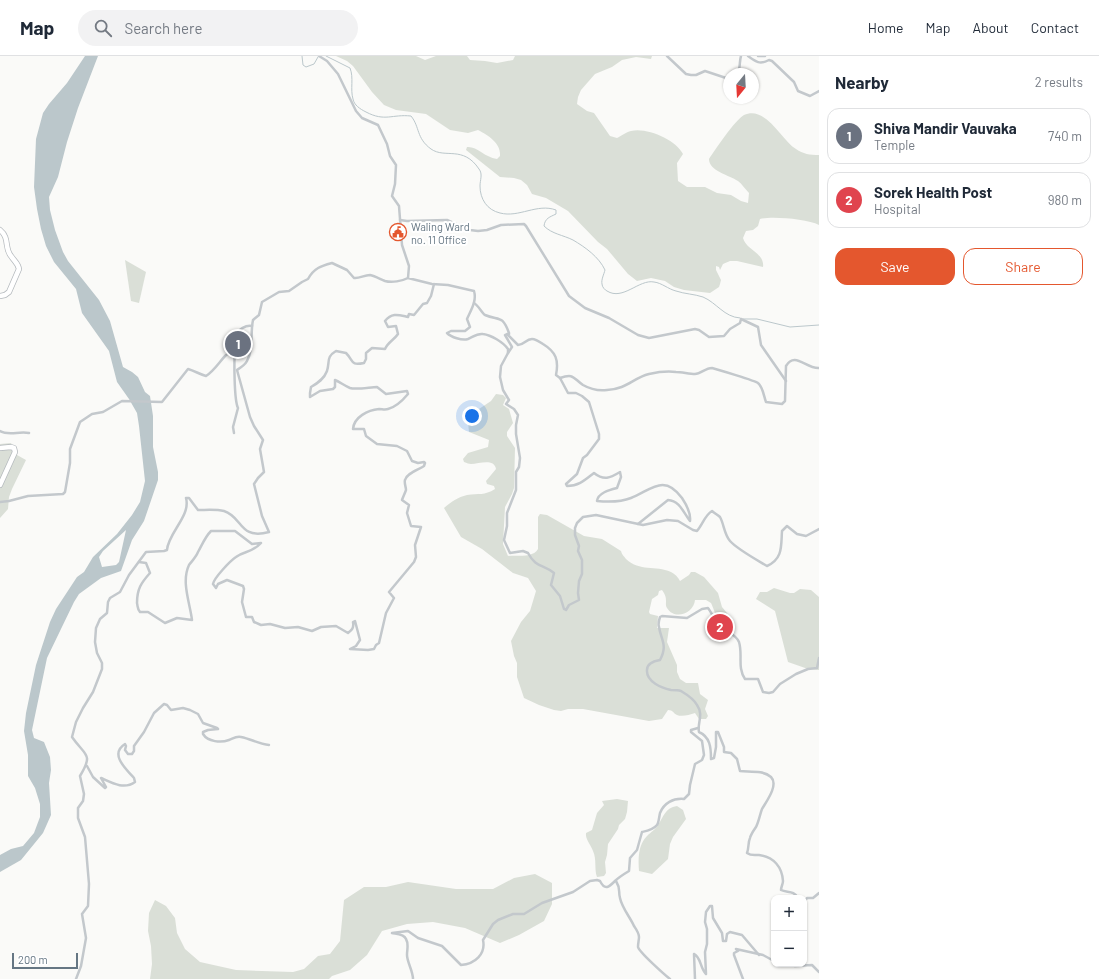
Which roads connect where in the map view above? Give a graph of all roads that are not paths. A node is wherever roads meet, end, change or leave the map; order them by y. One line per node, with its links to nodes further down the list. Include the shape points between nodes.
1 (319, 56): 10 (street, via 338,74 356,111 362,118 380,128 396,165 392,196 399,206)
2 (668, 56): 8 (street, via 686,74 696,75 705,71)
3 (741, 56): 7 (street)
4 (748, 56): 9 (street, via 757,62 769,60 775,63 801,93 810,96)
5 (758, 56): 6 (street)
6 (765, 56)
7 (740, 68)
8 (723, 77)
9 (819, 92)
10 (400, 220): 12 (street, via 402,245 409,266); 22 (street, via 447,220 478,231 501,225 524,224 569,296 585,308 649,338 695,329 708,337 724,336 740,323 741,319 758,327 761,346)
11 (0, 230): 14 (highway, via 5,236 8,252 19,270 8,292)
12 (408, 278): 13 (street); 16 (street, via 387,282 364,275 354,278 347,270 332,263 318,267 308,279 262,302 259,315 253,320)
13 (434, 284): 15 (street, via 474,291); 31 (street, via 427,303 414,315 409,314 408,317 395,314 385,321 388,327 396,326 398,334 385,348 372,348 366,353 364,363 355,365 346,353 336,351 329,358 323,378 312,387 310,393 310,397 320,391 333,389 335,380 351,388 377,387 386,394 407,391 408,394 387,410 380,409 361,415 355,421 353,429 364,429 366,436 377,444 397,446 407,451 412,461 425,463 406,477 406,490 402,498 409,505 407,513 412,526 422,526 415,545 416,557 389,592 394,598 386,613 379,643 374,649 350,649 360,640 355,622 348,633 336,626 321,627 312,631 298,626 285,628 270,624 261,625 254,622 252,617 246,617 242,602 243,586 227,580 218,584 216,588 213,584 236,556 250,552 261,543 252,544 235,531 211,531 189,565 186,588 192,620 177,618 165,623 148,612 138,610 137,595 141,584 150,573 146,564)
14 (0, 296)
15 (474, 303): 17 (street, via 484,314 500,319 506,325); 19 (street, via 467,319 470,327 465,331 447,332 449,335 467,339 476,334 483,334 502,343)
16 (252, 326): 18 (street, via 249,325 239,331); 31 (street, via 246,362 237,370 250,417 264,440 260,449 264,472 254,484 269,532 249,532 223,511 198,510 189,498 186,498 187,503 179,526 168,543 167,550 146,552)
17 (509, 334): 19 (street, via 504,335 512,347); 21 (street, via 518,345 532,339 551,349 558,364 556,375)
18 (235, 349): 25 (street, via 238,408); 28 (street, via 206,376 188,369 162,402 122,401 80,422 70,449 66,492)
19 (508, 352): 29 (street, via 501,366 500,377 503,390 510,400 506,404 518,415 516,444 520,458 516,472 516,490 507,513 504,540 510,553 528,553 536,564 554,573 551,585 560,596 566,610 569,605 579,600 582,568 575,536 577,523 583,517 596,515)
20 (819, 368): 22 (street, via 809,367 801,361 788,362)
21 (560, 378): 22 (street, via 571,376 592,389 605,390 624,387 647,374 656,372 696,374 708,368 754,380 759,383 766,402 782,404 785,401); 29 (street, via 568,393 576,393 588,402 600,434 597,443 588,456 583,458 577,474 566,484 567,486 582,483 594,473 606,478 620,472 617,488 600,494 597,501 625,500 652,487 666,485 675,489 691,518 690,521 678,503 668,500)
22 (786, 381)
23 (0, 431): 24 (street, via 5,434)
24 (29, 433)
25 (234, 433)
26 (0, 448): 27 (highway, via 11,447 15,450)
27 (0, 485)
28 (0, 502)
29 (637, 524): 30 (street, via 678,521 697,530 712,511 719,517 730,541 767,566 773,564 779,556 782,531 787,526 797,534 806,536)
30 (819, 529)
31 (139, 562): 35 (street, via 120,592 110,598 107,613 100,619 96,628 95,642 102,669 93,692 76,722 72,737 85,752)
32 (819, 658): 33 (street, via 817,668 796,674 773,692 763,692 758,679 745,679 743,676 739,663 738,640 720,626 708,608 687,618 660,617 658,626 664,645 662,655 660,660 648,665 647,671 650,679 656,684 671,690 679,690 690,697 697,705 701,718)
33 (698, 728): 36 (street, via 691,732 702,741 704,755 702,760 695,764 689,794 684,799 668,802 661,810 658,824 653,829 642,832 637,850 630,858 629,871); 38 (street, via 708,739 711,759 714,758 718,732 724,752 731,753 737,759 740,771 765,774 773,781 770,795 750,838 747,853 771,858 776,862 782,875 781,890)
34 (269, 745): 35 (street, via 243,737 222,742 214,741 205,737 203,732 217,728 203,723 198,714 190,710 171,710 164,704 154,713 134,746 132,754 125,750 125,744 118,754 119,761 135,782 122,786 101,778 105,788 93,777)
35 (87, 766): 44 (street, via 80,776 84,794 78,808 78,818 85,837 88,906 82,914 86,938)
36 (616, 881): 45 (street, via 610,887 605,887 597,880 590,881 573,892 542,903 524,914 513,914 498,920 483,940 484,946 476,961 470,964 461,965 442,946 418,938 408,931 392,933 406,939 406,956); 46 (street, via 622,904 638,932 640,950)
37 (819, 893): 39 (street, via 813,898)
38 (796, 895)
39 (807, 898)
40 (759, 955): 41 (street); 47 (street, via 738,933 730,932 726,941 723,941 710,906 704,922 707,929 706,974 698,956 694,954); 48 (street, via 736,949 738,951 734,953)
41 (771, 959)
42 (807, 965): 43 (street, via 812,965)
43 (819, 972)
44 (76, 979)
45 (413, 979)
46 (670, 979)
47 (695, 979)
48 (743, 979)

